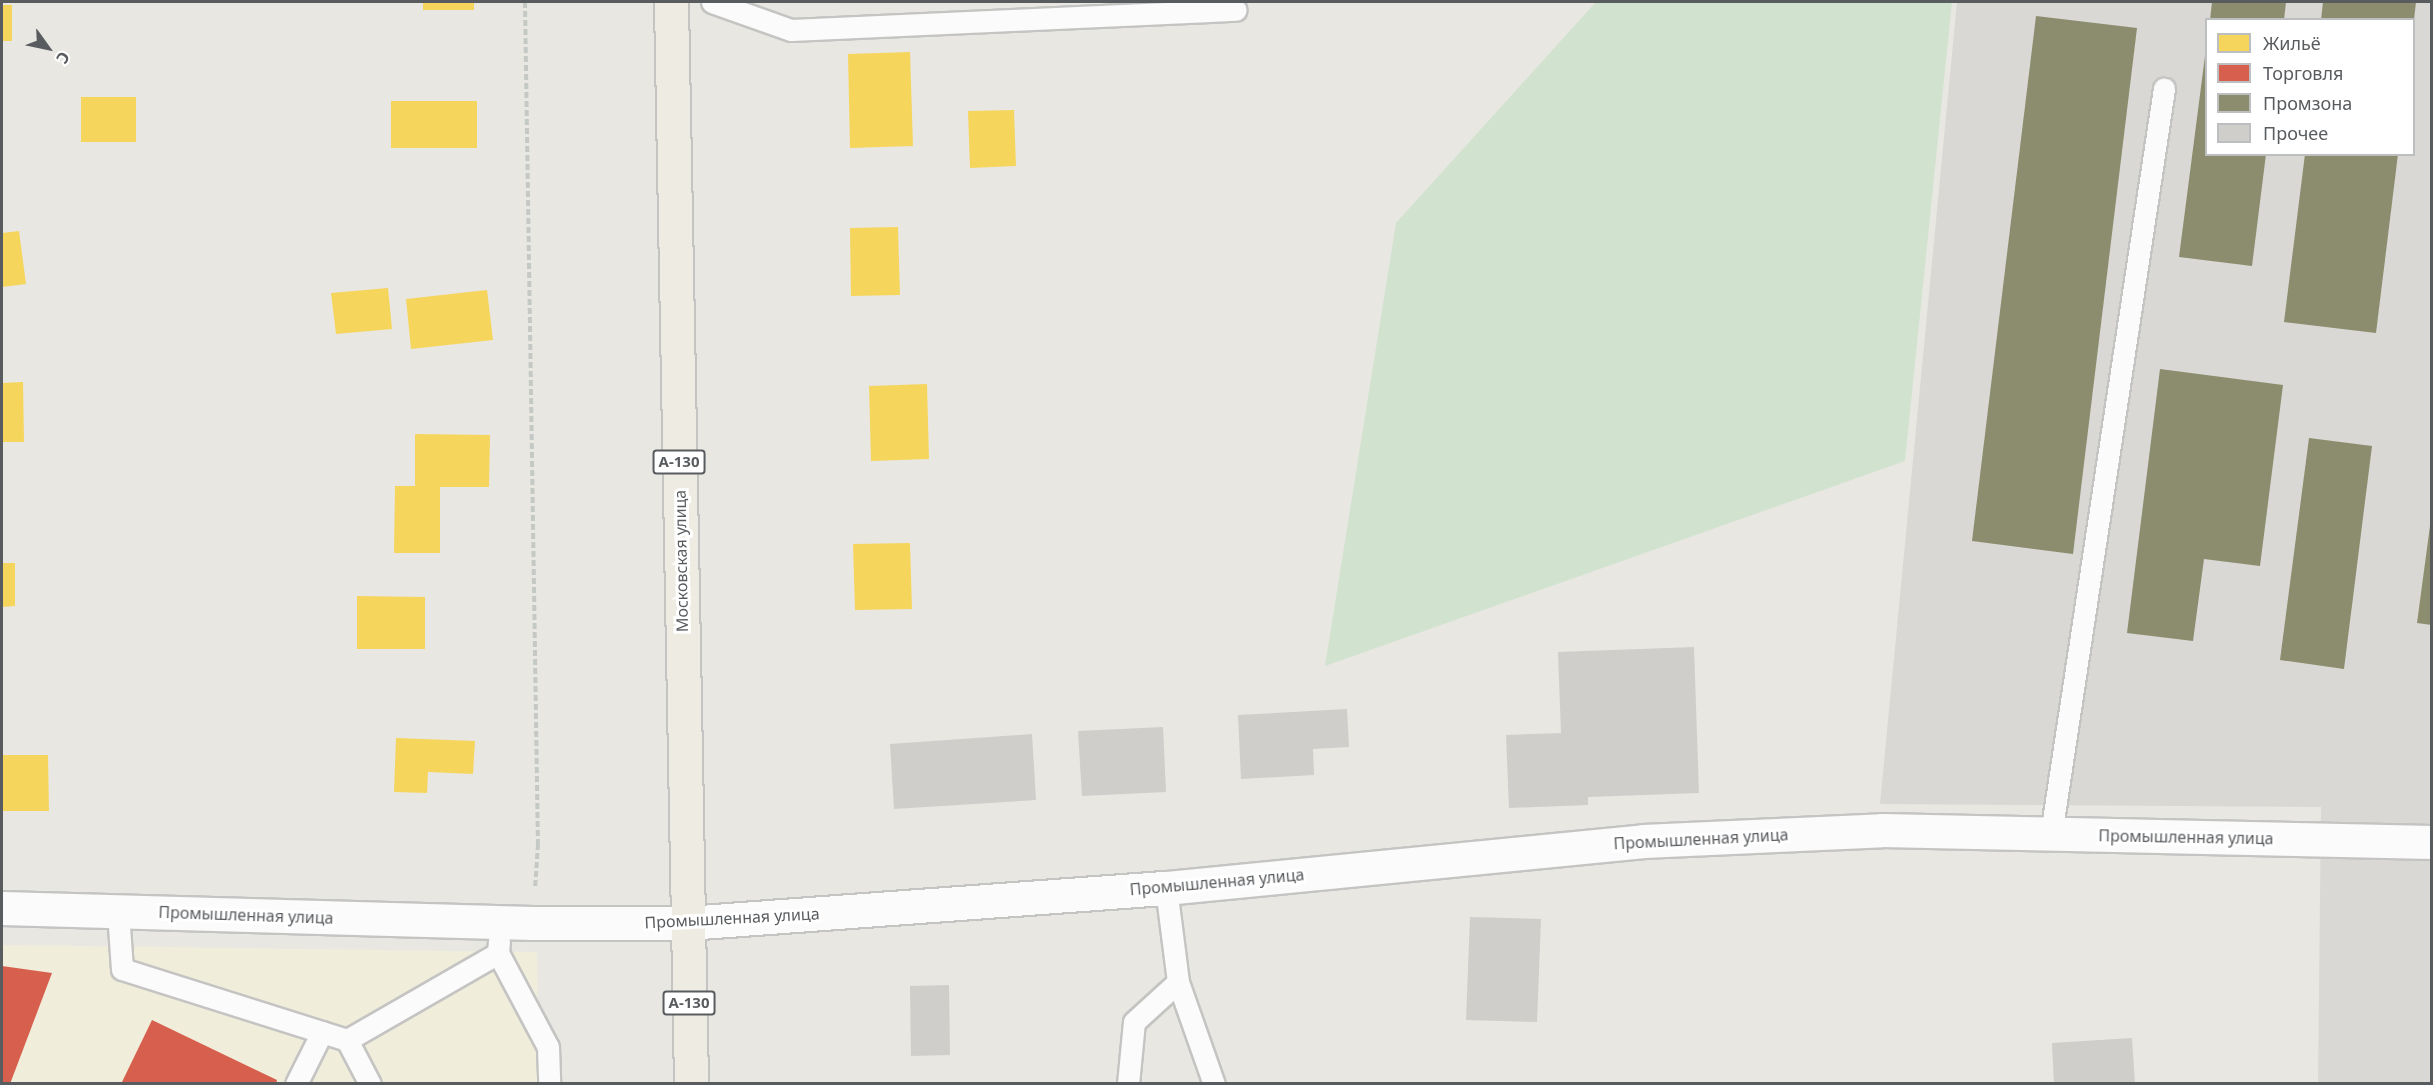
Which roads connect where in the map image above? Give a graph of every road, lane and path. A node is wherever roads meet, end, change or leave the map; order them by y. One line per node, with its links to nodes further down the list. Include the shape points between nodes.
1 (525, 2): 11 (path, via 538,844)
2 (671, 2): 12 (highway, Московская улица / А-130)
3 (712, 2): 4 (lane, via 791,30)
4 (1236, 10)
5 (2164, 89): 6 (lane)
6 (2051, 834): 7 (street, Промышленная улица); 8 (street, Промышленная улица, via 1882,830 1643,841)
7 (2432, 842)
8 (1166, 888): 12 (street, Промышленная улица); 14 (lane)
9 (2, 908): 10 (street, Промышленная улица)
10 (118, 912): 13 (street, Промышленная улица); 15 (lane, via 122,969)
11 (533, 923): 12 (street, Промышленная улица); 13 (street, Промышленная улица)
12 (687, 923): 20 (highway, Московская улица / А-130)
13 (499, 938): 16 (lane); 19 (lane, via 548,1047)
14 (1178, 982): 21 (lane, via 1134,1022); 22 (lane)
15 (322, 1032): 16 (lane); 17 (lane)
16 (347, 1040): 18 (lane)
17 (296, 1083)
18 (370, 1083)
19 (549, 1083)
20 (691, 1083)
21 (1128, 1083)
22 (1214, 1083)

